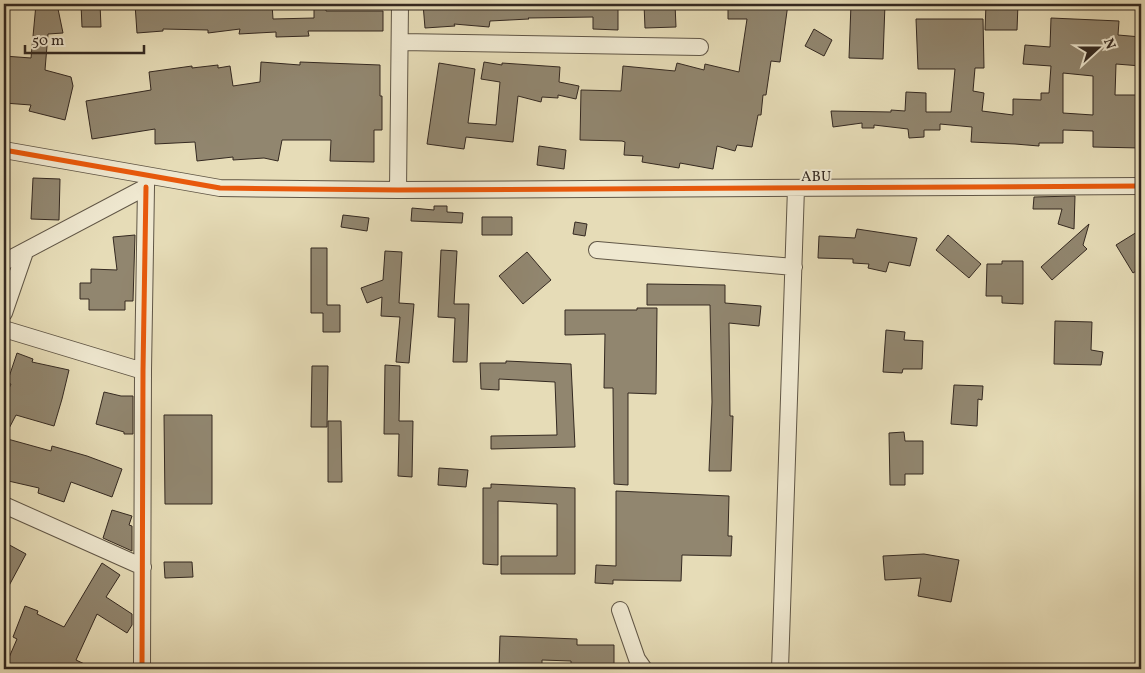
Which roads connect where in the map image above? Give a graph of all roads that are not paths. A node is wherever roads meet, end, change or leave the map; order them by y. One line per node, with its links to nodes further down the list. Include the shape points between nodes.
1 (400, 4): 2 (street)
2 (400, 42): 3 (street); 8 (street)
3 (700, 47)
4 (4, 150): 5 (street, ABU)
5 (146, 180): 8 (street, ABU, via 220,188); 10 (street); 15 (street)
6 (1141, 186): 7 (street, ABU)
7 (796, 188): 8 (street, ABU); 12 (street)
8 (398, 190)
9 (597, 250): 12 (street)
10 (25, 252): 11 (street); 13 (street)
11 (4, 262)
12 (794, 267): 21 (street)
13 (4, 312)
14 (4, 329): 15 (street)
15 (143, 370): 17 (street)
16 (4, 505): 17 (street)
17 (143, 567): 19 (street)
18 (620, 610): 20 (street, via 634,652)
19 (142, 669)
20 (644, 669)
21 (780, 669)

